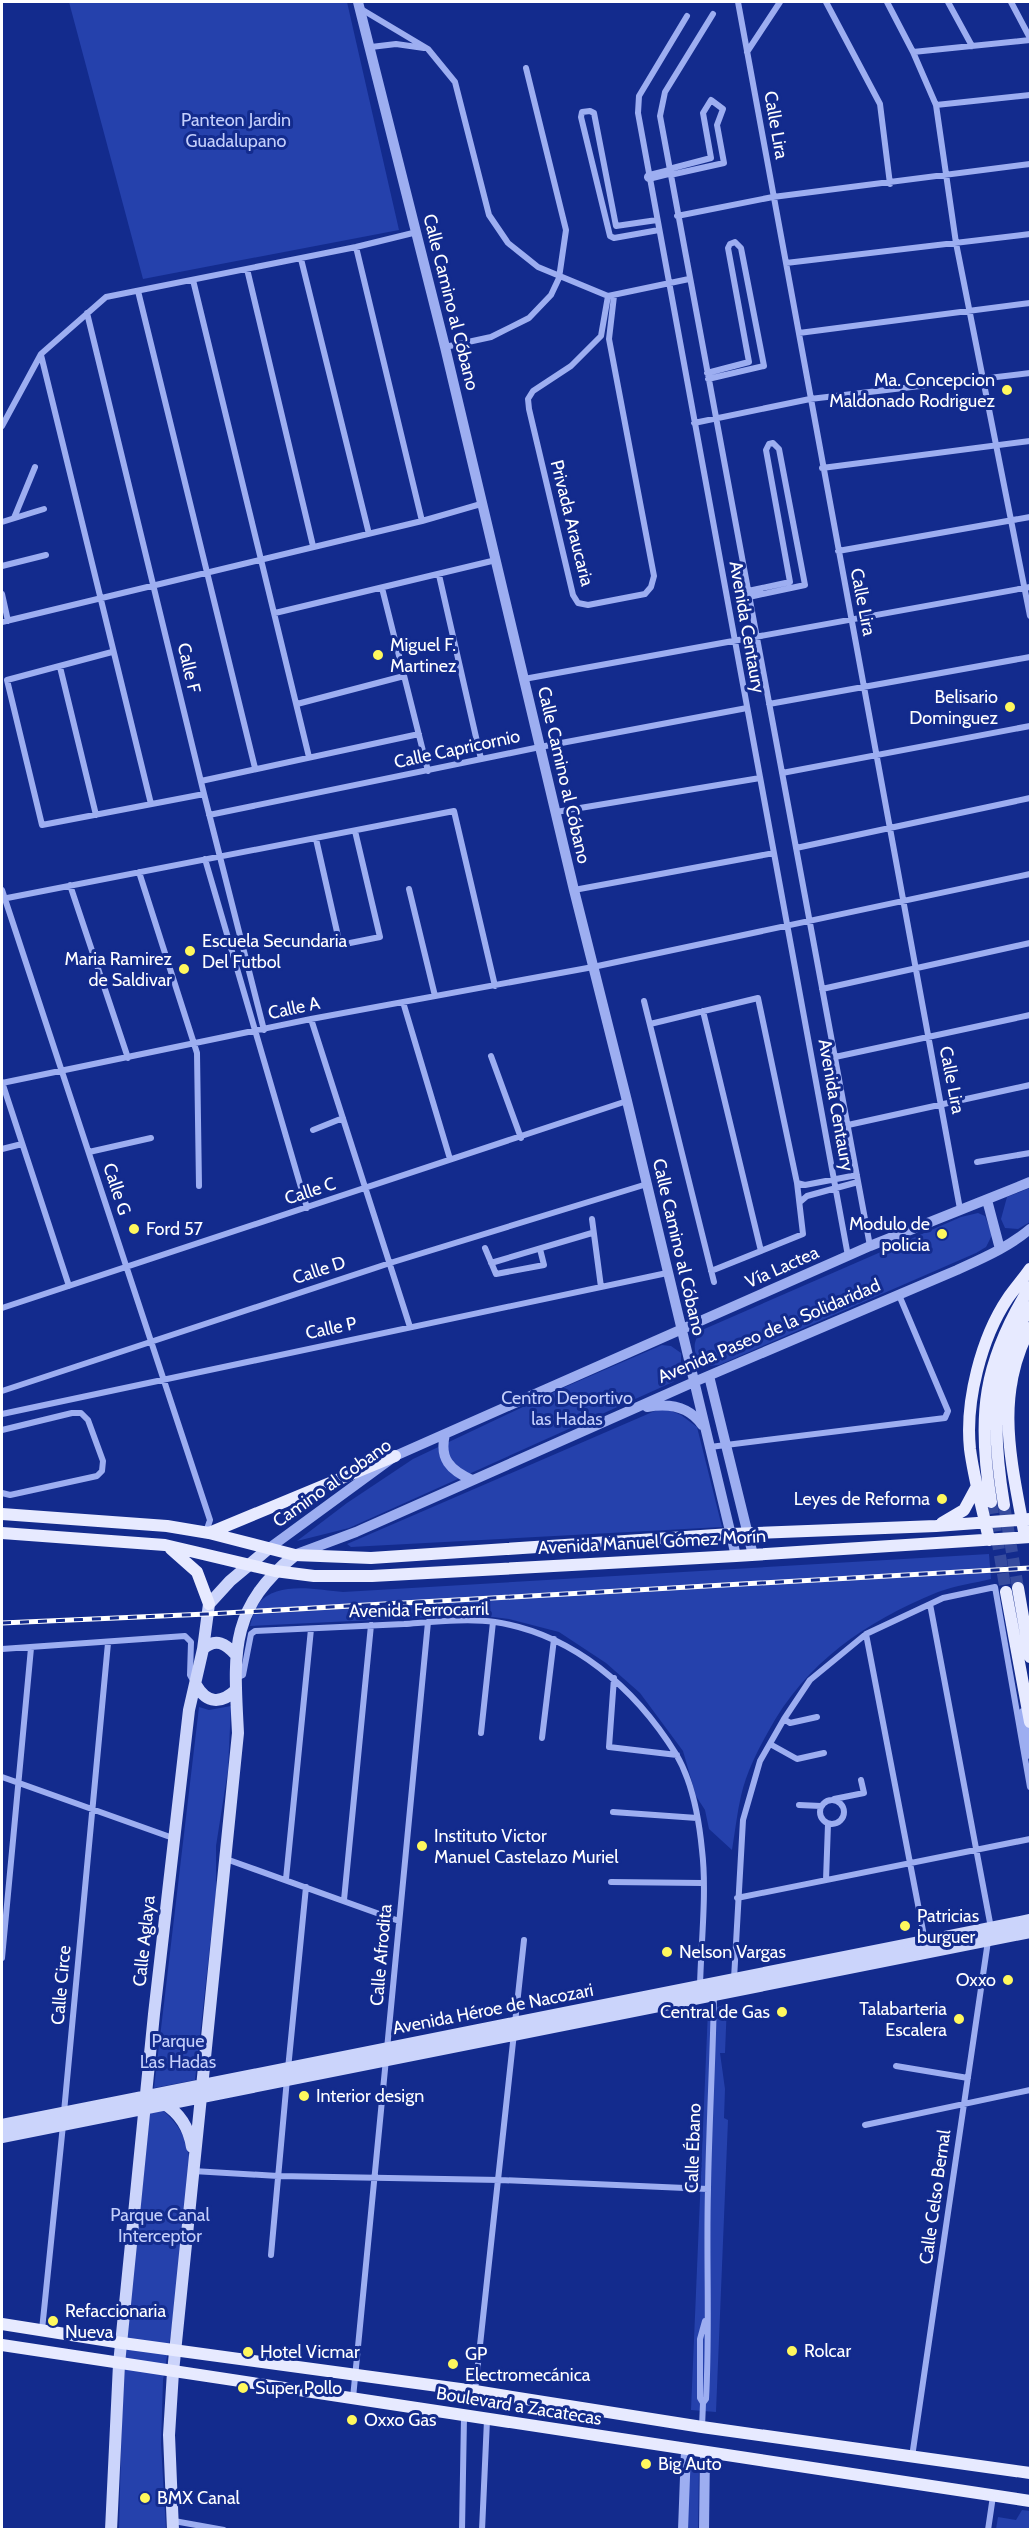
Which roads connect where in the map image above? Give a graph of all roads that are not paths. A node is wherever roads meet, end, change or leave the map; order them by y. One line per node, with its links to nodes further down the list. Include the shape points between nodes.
1 (738, 2): 14 (street, Calle Lira)
2 (780, 2): 14 (street)
3 (826, 2): 23 (street, via 880,104)
4 (887, 2): 15 (street)
5 (948, 2): 11 (street)
6 (1011, 2): 10 (street)
7 (360, 5): 12 (street, Calle Camino al Cóbano); 13 (street)
8 (713, 14): 20 (street, Avenida Centaury, via 661,104)
9 (687, 16): 22 (street, Avenida Centaury, via 639,96 638,113)
10 (1030, 39): 11 (street)
11 (972, 46): 15 (street)
12 (371, 47): 13 (street, via 396,44); 28 (street, Calle Camino al Cóbano)
13 (428, 48): 35 (street, via 455,82 489,215 508,243)
14 (747, 52): 24 (street, Calle Lira)
15 (914, 52): 18 (street)
16 (526, 68): 35 (street, via 566,230)
17 (1030, 95): 18 (street)
18 (936, 105): 21 (street)
19 (1030, 164): 21 (street)
20 (669, 172): 20 (street, via 724,163 717,124 723,109 711,100 703,113 711,158); 22 (street); 25 (street, Avenida Centaury)
21 (946, 176): 23 (street); 30 (street)
22 (649, 177): 26 (street, Avenida Centaury)
23 (890, 184): 24 (street)
24 (773, 197): 25 (street); 33 (street, Calle Lira)
25 (677, 216): 36 (street, Avenida Centaury)
26 (657, 220): 27 (street, Avenida Centaury); 27 (street, via 619,227 614,224 594,113 582,112 610,236)
27 (659, 230): 38 (street, Avenida Centaury)
28 (417, 232): 31 (street); 47 (street, Calle Camino al Cóbano)
29 (1030, 234): 30 (street)
30 (956, 243): 33 (street); 42 (street)
31 (356, 247): 32 (street); 64 (street)
32 (301, 259): 34 (street); 67 (street)
33 (786, 263): 44 (street, Calle Lira)
34 (247, 269): 37 (street); 68 (street)
35 (559, 278): 40 (street); 47 (street, via 551,295 529,318 491,337)
36 (689, 279): 38 (street); 50 (street, Avenida Centaury)
37 (193, 280): 39 (street); 71 (street)
38 (669, 284): 40 (street); 54 (street, Avenida Centaury)
39 (138, 291): 43 (street, via 106,297); 74 (street)
40 (611, 296): 45 (street); 46 (street, Privada Araucaria)
41 (1030, 303): 42 (street)
42 (970, 311): 44 (street); 51 (street)
43 (87, 313): 48 (street); 76 (street, Calle F)
44 (799, 333): 52 (street, Calle Lira)
45 (602, 336): 46 (street); 46 (street, Privada Araucaria, via 528,399 573,595 579,603 588,604 645,594 654,576)
46 (609, 339)
47 (445, 347): 60 (street, Calle Camino al Cóbano)
48 (41, 354): 55 (street); 81 (street)
49 (1030, 373): 51 (street)
50 (707, 376): 50 (street, via 764,366 741,248 735,242 728,248 749,363); 53 (street, Avenida Centaury)
51 (983, 380): 52 (street); 57 (street)
52 (810, 399): 53 (street); 59 (street, Calle Lira)
53 (715, 418): 54 (street); 80 (street, Avenida Centaury)
54 (694, 423): 87 (street, Avenida Centaury)
55 (2, 426)
56 (1030, 441): 57 (street)
57 (997, 444): 59 (street); 65 (street)
58 (35, 467): 63 (street)
59 (822, 468): 69 (street, Calle Lira)
60 (482, 504): 64 (street); 72 (street, Calle Camino al Cóbano)
61 (44, 509): 63 (street)
62 (1030, 517): 65 (street)
63 (14, 518): 66 (street)
64 (422, 521): 67 (street)
65 (1011, 521): 69 (street); 78 (street)
66 (2, 522)
67 (369, 534): 68 (street)
68 (313, 546): 71 (street)
69 (838, 550): 84 (street, Calle Lira)
70 (46, 555): 73 (street)
71 (261, 559): 74 (street); 82 (street)
72 (496, 560): 75 (street); 92 (street, Calle Camino al Cóbano)
73 (2, 566)
74 (207, 572): 76 (street); 103 (street)
75 (439, 576): 77 (street); 102 (street)
76 (154, 586): 81 (street); 107 (street, Calle F)
77 (382, 588): 82 (street); 91 (street)
78 (1028, 588): 83 (street); 84 (street)
79 (2, 594): 85 (street)
80 (748, 594): 80 (street, via 804,585 779,449 773,444 766,450 790,582); 86 (street, Avenida Centaury)
81 (99, 599): 85 (street); 88 (street)
82 (275, 613): 94 (street)
83 (1030, 616)
84 (851, 619): 86 (street); 93 (street, Calle Lira)
85 (5, 622)
86 (756, 637): 87 (street); 95 (street, Avenida Centaury)
87 (735, 641): 92 (street); 96 (street, Avenida Centaury)
88 (112, 652): 90 (street); 110 (street)
89 (1030, 657): 93 (street)
90 (60, 666): 112 (street); 112 (street, via 7,680 42,825)
91 (404, 676): 94 (street); 98 (street)
92 (524, 679): 99 (street, Calle Camino al Cóbano)
93 (864, 687): 95 (street); 100 (street, Calle Lira)
94 (297, 704): 101 (street)
95 (769, 704): 105 (street, Avenida Centaury)
96 (747, 708): 99 (street, Calle Capricornio); 106 (street, Avenida Centaury)
97 (1030, 726): 100 (street)
98 (419, 734): 101 (street); 104 (street)
99 (540, 747): 102 (street, Calle Capricornio); 111 (street, Calle Camino al Cóbano)
100 (876, 753): 105 (street); 114 (street, Calle Lira)
101 (309, 757): 103 (street)
102 (481, 759): 104 (street, Calle Capricornio)
103 (255, 768): 107 (street)
104 (428, 771): 113 (street, Calle Capricornio)
105 (782, 772): 117 (street, Avenida Centaury)
106 (760, 778): 111 (street); 118 (street, Avenida Centaury)
107 (201, 781): 108 (street, Calle F)
108 (204, 794): 110 (street); 113 (street, Calle F)
109 (1030, 798): 114 (street)
110 (151, 804): 112 (street)
111 (556, 812): 126 (street, Calle Camino al Cóbano)
112 (96, 815)
113 (209, 815): 119 (street, Calle F)
114 (891, 828): 117 (street); 128 (street, Calle Lira)
115 (354, 831): 116 (street); 116 (street, via 380,937 340,945); 134 (street, via 454,811)
116 (316, 839): 119 (street)
117 (796, 848): 129 (street, Avenida Centaury)
118 (774, 853): 126 (street); 130 (street, Avenida Centaury)
119 (219, 857): 120 (street); 143 (street, Calle F)
120 (205, 859): 121 (street); 144 (street)
121 (139, 872): 123 (street); 146 (street)
122 (1030, 874): 128 (street, Calle A)
123 (70, 885): 127 (street); 149 (street)
124 (409, 889): 136 (street)
125 (2, 890): 127 (street, Calle G)
126 (574, 890): 132 (street, Calle Camino al Cóbano)
127 (3, 899): 150 (street, Calle G)
128 (904, 903): 129 (street, Calle A); 133 (street, Calle Lira)
129 (810, 922): 130 (street, Calle A); 135 (street, Avenida Centaury)
130 (788, 927): 132 (street, Calle A); 167 (street, Avenida Centaury)
131 (1030, 943): 133 (street)
132 (593, 967): 134 (street, Calle A); 153 (street, Calle Camino al Cóbano)
133 (916, 969): 135 (street); 145 (street, Calle Lira)
134 (495, 986): 136 (street, Calle A)
135 (822, 989): 148 (street, Avenida Centaury)
136 (435, 996): 138 (street, Calle A)
137 (644, 1001): 142 (street)
138 (403, 1002): 141 (street, Calle A); 164 (street)
139 (703, 1011): 142 (street); 169 (street, via 758,998); 185 (street)
140 (1030, 1015): 145 (street)
141 (311, 1019): 143 (street, Calle A); 155 (street)
142 (650, 1024): 191 (street)
143 (264, 1030): 144 (street, Calle A)
144 (254, 1032): 146 (street, Calle A); 176 (street)
145 (929, 1038): 148 (street); 154 (street, Calle Lira)
146 (194, 1044): 149 (street, Calle A); 171 (street)
147 (491, 1056): 159 (street)
148 (835, 1057): 156 (street, Avenida Centaury)
149 (128, 1058): 150 (street, Calle A)
150 (62, 1071): 151 (street, Calle A); 162 (street, Calle G)
151 (2, 1083): 160 (street)
152 (1030, 1085): 154 (street)
153 (627, 1101): 159 (street, Calle C); 170 (street, Calle Camino al Cóbano)
154 (942, 1106): 156 (street); 177 (street, Calle Lira)
155 (343, 1118): 157 (street); 173 (street)
156 (848, 1125): 166 (street, Avenida Centaury)
157 (313, 1130)
158 (151, 1138): 162 (street)
159 (521, 1138): 164 (street, Calle C)
160 (22, 1144): 161 (street); 194 (street)
161 (2, 1149)
162 (89, 1152): 189 (street, Calle G)
163 (1030, 1153): 165 (street)
164 (450, 1160): 173 (street, Calle C)
165 (977, 1162)
166 (858, 1178): 167 (street); 172 (street); 181 (street, Avenida Centaury)
167 (834, 1180): 169 (street); 172 (street, Avenida Centaury)
168 (1030, 1182): 174 (street, Vía Lactea)
169 (797, 1183): 175 (street)
170 (647, 1184): 187 (street, Calle D); 192 (street, Calle Camino al Cóbano)
171 (199, 1186)
172 (836, 1188): 175 (street, via 807,1196); 186 (street, Avenida Centaury)
173 (364, 1189): 176 (street, Calle C); 187 (street)
174 (987, 1200): 177 (street, Vía Lactea); 184 (street)
175 (800, 1202): 185 (street, via 803,1234)
176 (307, 1208): 189 (street, Calle C)
177 (960, 1209): 181 (street, Vía Lactea)
178 (592, 1219): 180 (street)
179 (1030, 1228): 184 (street, Avenida Paseo de la Solidaridad)
180 (592, 1233): 183 (street); 195 (street)
181 (870, 1246): 186 (street, Vía Lactea)
182 (485, 1248): 188 (street)
183 (540, 1249): 188 (street); 188 (street, via 544,1265 496,1274)
184 (1000, 1249): 197 (street, Avenida Paseo de la Solidaridad)
185 (761, 1251): 191 (street)
186 (848, 1256): 202 (street, Vía Lactea)
187 (390, 1263): 200 (street); 203 (street, Calle D)
188 (491, 1263)
189 (126, 1267): 194 (street, Calle C); 203 (street, Calle G)
190 (1030, 1269): 217 (main road, via 1002,1309 973,1389 970,1449)
191 (711, 1271): 193 (street)
192 (668, 1273): 195 (street, Calle P); 202 (street, Calle Camino al Cóbano)
193 (714, 1282)
194 (69, 1286): 199 (street, Calle C)
195 (601, 1287): 200 (street, Calle P)
196 (1030, 1287): 198 (main road, via 1002,1338 987,1387 984,1439 998,1503 998,1389 1009,1349)
197 (899, 1295): 204 (street, Avenida Paseo de la Solidaridad); 213 (street, via 948,1411 945,1418)
198 (1030, 1307)
199 (2, 1308)
200 (410, 1327): 205 (street, Calle P)
201 (1030, 1328): 220 (main road, via 1012,1378 1008,1405 1009,1450)
202 (681, 1331): 206 (street, Calle Camino al Cóbano); 212 (street, Camino al Cobano)
203 (151, 1340): 205 (street, Calle G); 207 (street, Calle D)
204 (709, 1376): 206 (street, Avenida Paseo de la Solidaridad); 213 (street)
205 (163, 1378): 209 (street, Calle P); 223 (street, Calle G, via 210,1520)
206 (694, 1382): 208 (street, Avenida Paseo de la Solidaridad); 211 (street, Calle Camino al Cóbano)
207 (2, 1391)
208 (629, 1411): 211 (street, via 658,1405 679,1407 695,1416); 216 (street, Avenida Paseo de la Solidaridad)
209 (2, 1414)
210 (2, 1430): 218 (street, via 81,1413 88,1419 104,1461 97,1476 10,1495)
211 (706, 1431): 214 (street, Calle Camino al Cóbano)
212 (445, 1434): 215 (street, Camino al Cobano); 216 (street, via 443,1452 448,1464)
213 (726, 1445): 214 (street); 226 (street)
214 (710, 1447): 225 (street, Calle Camino al Cóbano)
215 (395, 1456): 223 (main road); 230 (street, Camino al Cobano)
216 (472, 1480): 231 (street, Avenida Paseo de la Solidaridad)
217 (977, 1486): 221 (main road); 222 (main road, via 964,1510)
218 (2, 1493)
219 (2, 1514): 223 (main road)
220 (1026, 1519): 221 (main road, Avenida Manuel Gómez Morín); 227 (main road)
221 (985, 1522): 222 (main road, Avenida Manuel Gómez Morín); 228 (main road)
222 (936, 1526): 226 (main road, Avenida Manuel Gómez Morín)
223 (208, 1532): 230 (main road)
224 (2, 1533): 229 (main road)
225 (731, 1534): 226 (main road, Avenida Manuel Gómez Morín); 231 (main road, Avenida Manuel Gómez Morín, via 371,1558); 233 (street, Calle Camino al Cóbano)
226 (747, 1534): 232 (street)
227 (1028, 1537): 228 (main road, Avenida Manuel Gómez Morín)
228 (989, 1540): 232 (main road, Avenida Manuel Gómez Morín)
229 (165, 1545): 234 (main road); 237 (main road, via 197,1572)
230 (268, 1549): 231 (main road); 234 (main road)
231 (295, 1555): 235 (main road)
232 (753, 1555): 233 (main road, Avenida Manuel Gómez Morín)
233 (736, 1556): 235 (main road, Avenida Manuel Gómez Morín, via 372,1576)
234 (249, 1565): 235 (main road); 237 (main road)
235 (275, 1571): 249 (main road, via 247,1611 238,1634)
236 (1006, 1589): 238 (street, via 943,1598); 250 (main road); 251 (main road); 267 (street)
237 (209, 1604): 248 (main road, Calle Aglaya)
238 (930, 1604): 243 (street); 277 (street)
239 (428, 1622): 240 (street, Avenida Ferrocarril); 241 (street, Avenida Ferrocarril); 288 (street, Calle Afrodita)
240 (493, 1622): 244 (street, Avenida Ferrocarril); 258 (street)
241 (371, 1625): 242 (street, Avenida Ferrocarril); 286 (street)
242 (311, 1629): 253 (street, Avenida Ferrocarril, via 255,1631 243,1675); 280 (street)
243 (866, 1634): 256 (street, via 810,1680); 279 (street)
244 (554, 1639): 252 (street, Avenida Ferrocarril); 259 (street)
245 (108, 1642): 246 (street); 254 (street, via 189,1637 190,1676); 271 (street, Calle Circe)
246 (31, 1648): 247 (street); 266 (street)
247 (2, 1649)
248 (203, 1649): 249 (main road, via 218,1642); 254 (main road, Calle Aglaya)
249 (236, 1656): 253 (main road)
250 (1030, 1657)
251 (1020, 1671): 257 (main road); 262 (street, via 1018,1684)
252 (614, 1678): 263 (street, Avenida Ferrocarril); 263 (street, via 609,1747)
253 (236, 1684): 254 (main road, via 226,1699 216,1701 207,1699); 278 (main road, via 238,1733)
254 (196, 1685): 275 (main road, Calle Aglaya, via 189,1710)
255 (817, 1717): 256 (street, via 790,1724)
256 (784, 1719): 260 (street)
257 (1030, 1722)
258 (481, 1733)
259 (542, 1738)
260 (770, 1744): 261 (street, via 796,1759); 285 (street, via 760,1761 743,1821)
261 (824, 1753)
262 (1030, 1754)
263 (677, 1755): 273 (street, Avenida Ferrocarril)
264 (2, 1777): 266 (street)
265 (861, 1780): 268 (street, via 864,1793)
266 (18, 1783): 271 (street); 294 (street)
267 (1030, 1787)
268 (834, 1800): 270 (street); 274 (street, via 843,1807 843,1816)
269 (799, 1805): 270 (street)
270 (821, 1806): 274 (street, via 821,1818)
271 (93, 1809): 275 (street); 309 (street, Calle Circe)
272 (613, 1812): 273 (street)
273 (697, 1818): 283 (street, Avenida Ferrocarril)
274 (828, 1824): 281 (street)
275 (173, 1838): 307 (main road, Calle Aglaya)
276 (1030, 1839): 277 (street)
277 (976, 1850): 279 (street); 289 (street)
278 (225, 1859): 280 (street); 305 (main road)
279 (910, 1863): 281 (street); 292 (street)
280 (286, 1879): 284 (street)
281 (826, 1880): 285 (street)
282 (611, 1882): 283 (street)
283 (702, 1883): 296 (street, Avenida Ferrocarril)
284 (306, 1887): 286 (street); 302 (street)
285 (737, 1898): 295 (street)
286 (344, 1900): 288 (street)
287 (1030, 1920): 289 (main road, Avenida Héroe de Nacozari)
288 (399, 1921): 300 (street, Calle Afrodita)
289 (991, 1928): 292 (main road, Avenida Héroe de Nacozari)
290 (1030, 1932): 293 (main road, Avenida Héroe de Nacozari)
291 (524, 1940): 298 (street)
292 (925, 1941): 295 (main road, Avenida Héroe de Nacozari)
293 (988, 1941): 297 (main road, Avenida Héroe de Nacozari); 303 (street, Calle Celso Bernal)
294 (2, 1958)
295 (734, 1980): 297 (main road, Avenida Héroe de Nacozari)
296 (700, 1986): 297 (main road, Avenida Héroe de Nacozari); 298 (main road, Avenida Héroe de Nacozari)
297 (714, 1990): 299 (main road, Avenida Héroe de Nacozari); 317 (street, Calle Ébano)
298 (515, 2023): 299 (street); 300 (main road, Avenida Héroe de Nacozari)
299 (514, 2037): 300 (main road, Avenida Héroe de Nacozari); 316 (street)
300 (387, 2055): 302 (main road, Avenida Héroe de Nacozari); 315 (street, Calle Afrodita)
301 (896, 2066): 303 (street)
302 (288, 2074): 305 (main road, Avenida Héroe de Nacozari); 314 (street)
303 (968, 2078): 306 (street, Calle Celso Bernal)
304 (1030, 2090): 306 (street)
305 (201, 2092): 307 (main road, Avenida Héroe de Nacozari); 308 (main road, Avenida Héroe de Nacozari); 313 (main road)
306 (964, 2102): 311 (street); 334 (street, Calle Celso Bernal)
307 (146, 2103): 308 (main road, Avenida Héroe de Nacozari); 309 (main road, Avenida Héroe de Nacozari); 321 (main road, Calle Aglaya)
308 (165, 2104): 313 (main road, via 179,2115 190,2135)
309 (64, 2118): 310 (main road, Avenida Héroe de Nacozari); 312 (main road, Avenida Héroe de Nacozari); 320 (street, Calle Circe)
310 (2, 2125)
311 (865, 2125)
312 (2, 2137)
313 (194, 2167): 314 (street); 323 (main road)
314 (278, 2176): 315 (street); 318 (street)
315 (375, 2177): 316 (street); 326 (street, Calle Afrodita)
316 (500, 2180): 317 (street); 327 (street)
317 (708, 2189): 331 (street, Calle Ébano, via 706,2314 700,2339)
318 (271, 2255)
319 (2, 2324): 320 (main road, Boulevard a Zacatecas)
320 (42, 2330): 321 (main road, Boulevard a Zacatecas)
321 (122, 2343): 323 (main road, Boulevard a Zacatecas); 324 (main road, Calle Aglaya)
322 (2, 2345): 324 (main road, Boulevard a Zacatecas)
323 (174, 2351): 325 (main road); 326 (main road, Boulevard a Zacatecas)
324 (119, 2364): 325 (main road, Boulevard a Zacatecas); 339 (main road, Calle Aglaya)
325 (172, 2372): 328 (main road, Boulevard a Zacatecas); 338 (main road, via 168,2435)
326 (356, 2375): 327 (main road, Boulevard a Zacatecas); 328 (street, Calle Afrodita)
327 (476, 2391): 331 (main road, Boulevard a Zacatecas)
328 (353, 2399): 329 (main road, Boulevard a Zacatecas)
329 (464, 2417): 330 (main road, Boulevard a Zacatecas); 341 (street)
330 (487, 2420): 332 (main road, Boulevard a Zacatecas); 342 (street)
331 (702, 2427): 334 (main road, Boulevard a Zacatecas)
332 (686, 2450): 333 (main road, Boulevard a Zacatecas); 343 (street)
333 (705, 2452): 336 (main road, Boulevard a Zacatecas); 344 (street)
334 (912, 2458): 335 (main road, Boulevard a Zacatecas)
335 (1030, 2473)
336 (993, 2496): 337 (main road, Boulevard a Zacatecas); 345 (street)
337 (1030, 2501)
338 (174, 2525): 340 (street)
339 (111, 2529)
340 (224, 2529)
341 (462, 2529)
342 (482, 2529)
343 (683, 2529)
344 (704, 2529)
345 (988, 2529)

